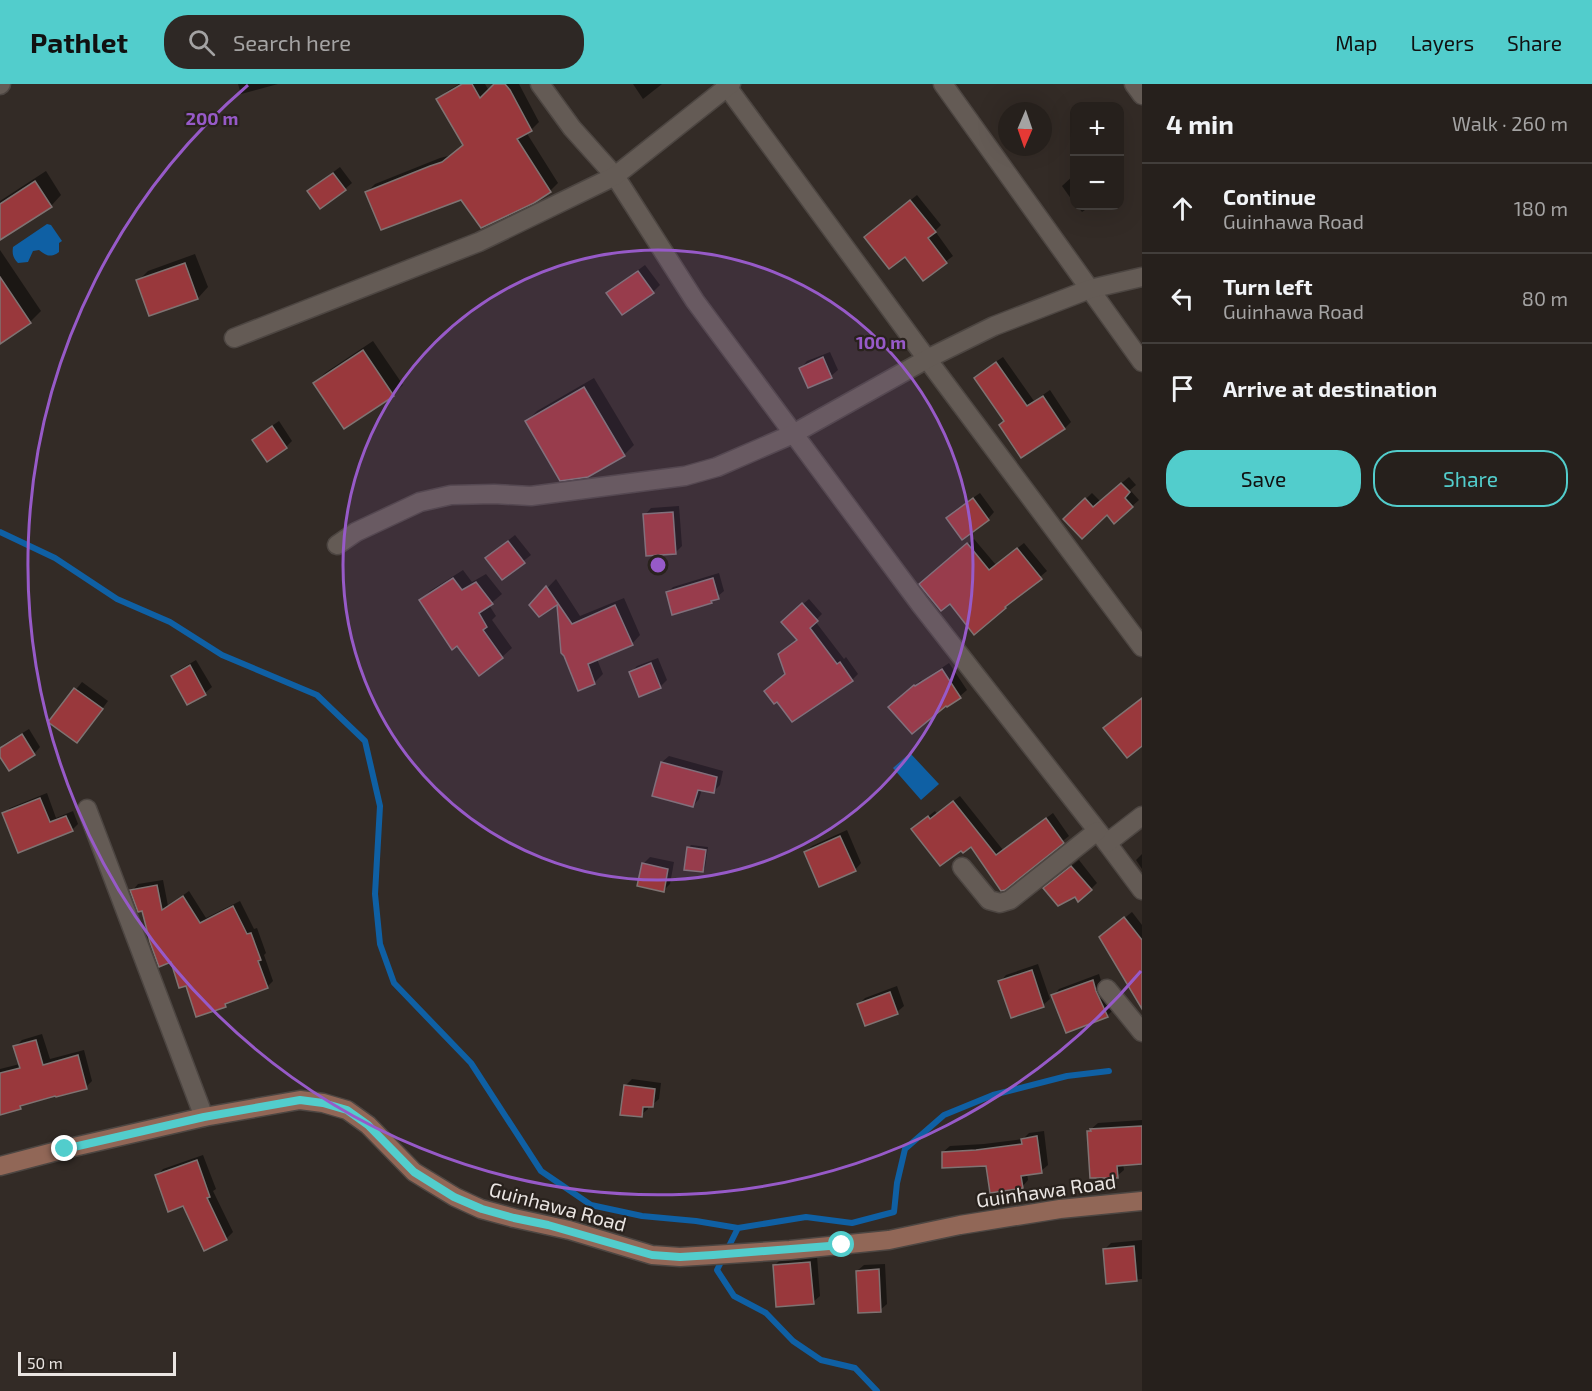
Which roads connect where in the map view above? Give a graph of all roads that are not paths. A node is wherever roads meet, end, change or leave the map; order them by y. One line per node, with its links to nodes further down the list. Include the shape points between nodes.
1 (540, 84): 6 (street)
2 (943, 84): 8 (street)
3 (1134, 84): 5 (street)
4 (728, 85): 6 (street); 10 (street)
5 (1142, 95)
6 (615, 176): 9 (street, via 479,242); 12 (street, via 695,301)
7 (1142, 277): 8 (street)
8 (1090, 290): 10 (street, via 994,326); 11 (street)
9 (234, 339)
10 (927, 359): 12 (street); 14 (street)
11 (1142, 362)
12 (793, 434): 13 (street, via 717,467 685,476 531,496 451,495 420,502); 17 (street)
13 (337, 544)
14 (1142, 647)
15 (87, 809): 22 (street)
16 (1142, 816): 17 (street)
17 (1102, 837): 18 (street, via 1000,903 989,900); 19 (street)
18 (962, 867)
19 (1142, 890)
20 (1107, 989): 21 (street)
21 (1142, 1032)
22 (204, 1117): 23 (street, Guinhawa Road); 24 (street, Guinhawa Road, via 300,1100 347,1110 368,1125 414,1172 454,1197 482,1209 652,1255 713,1255 889,1240 1060,1209)
23 (0, 1166)
24 (1142, 1202)

